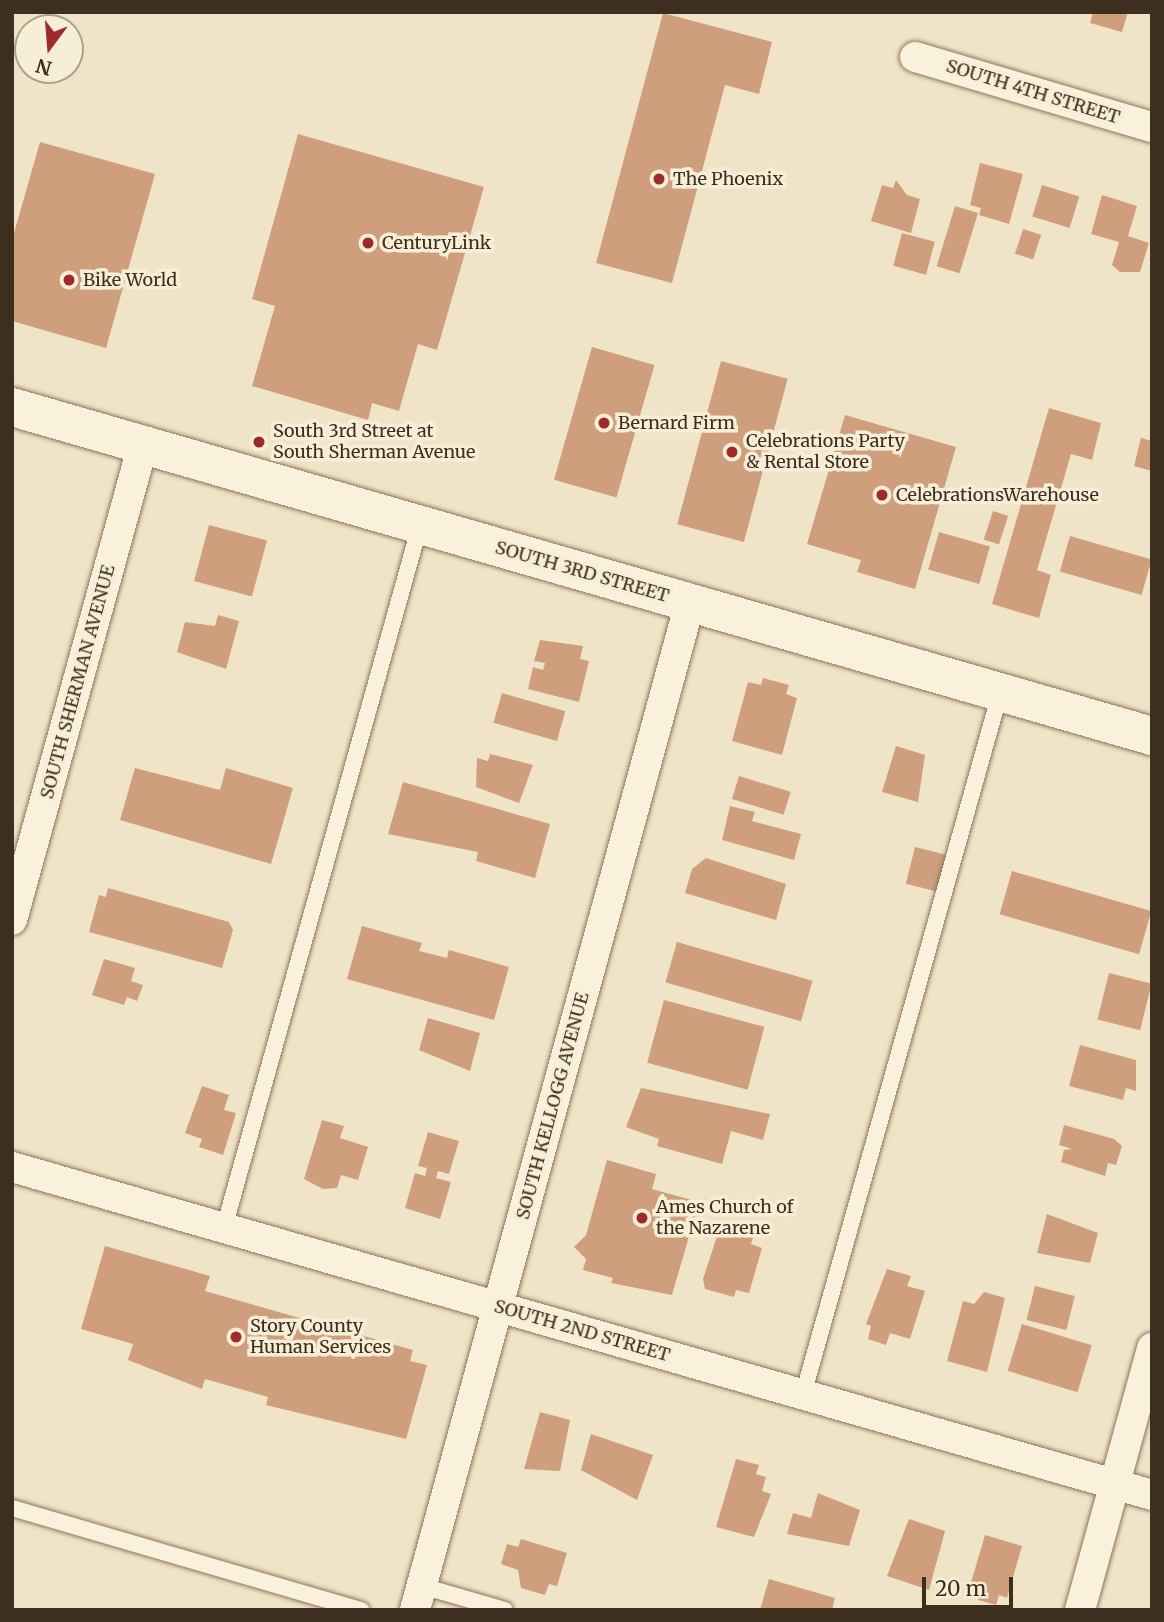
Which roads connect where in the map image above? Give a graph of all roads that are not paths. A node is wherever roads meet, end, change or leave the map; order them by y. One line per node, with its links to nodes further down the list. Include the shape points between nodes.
1 (915, 57): 2 (street, SOUTH 4TH STREET)
2 (1152, 127)
3 (12, 407): 4 (main road, SOUTH 3RD STREET)
4 (143, 444): 5 (main road, SOUTH 3RD STREET); 9 (street, SOUTH SHERMAN AVENUE)
5 (420, 525): 6 (main road, SOUTH 3RD STREET); 11 (lane)
6 (690, 603): 7 (main road, SOUTH 3RD STREET); 12 (street, SOUTH KELLOGG AVENUE)
7 (1000, 692): 8 (main road, SOUTH 3RD STREET); 14 (lane)
8 (1152, 736)
9 (12, 920)
10 (12, 1167): 11 (street, SOUTH 2ND STREET)
11 (224, 1228): 12 (street, SOUTH 2ND STREET)
12 (498, 1307): 14 (street, SOUTH 2ND STREET); 18 (street, SOUTH KELLOGG AVENUE)
13 (1152, 1348): 15 (street)
14 (803, 1395): 15 (street, SOUTH 2ND STREET)
15 (1114, 1484): 16 (street, SOUTH 2ND STREET); 21 (street)
16 (1152, 1495)
17 (12, 1508): 19 (lane)
18 (418, 1598): 20 (lane)
19 (361, 1610)
20 (505, 1610)
21 (1080, 1610)

